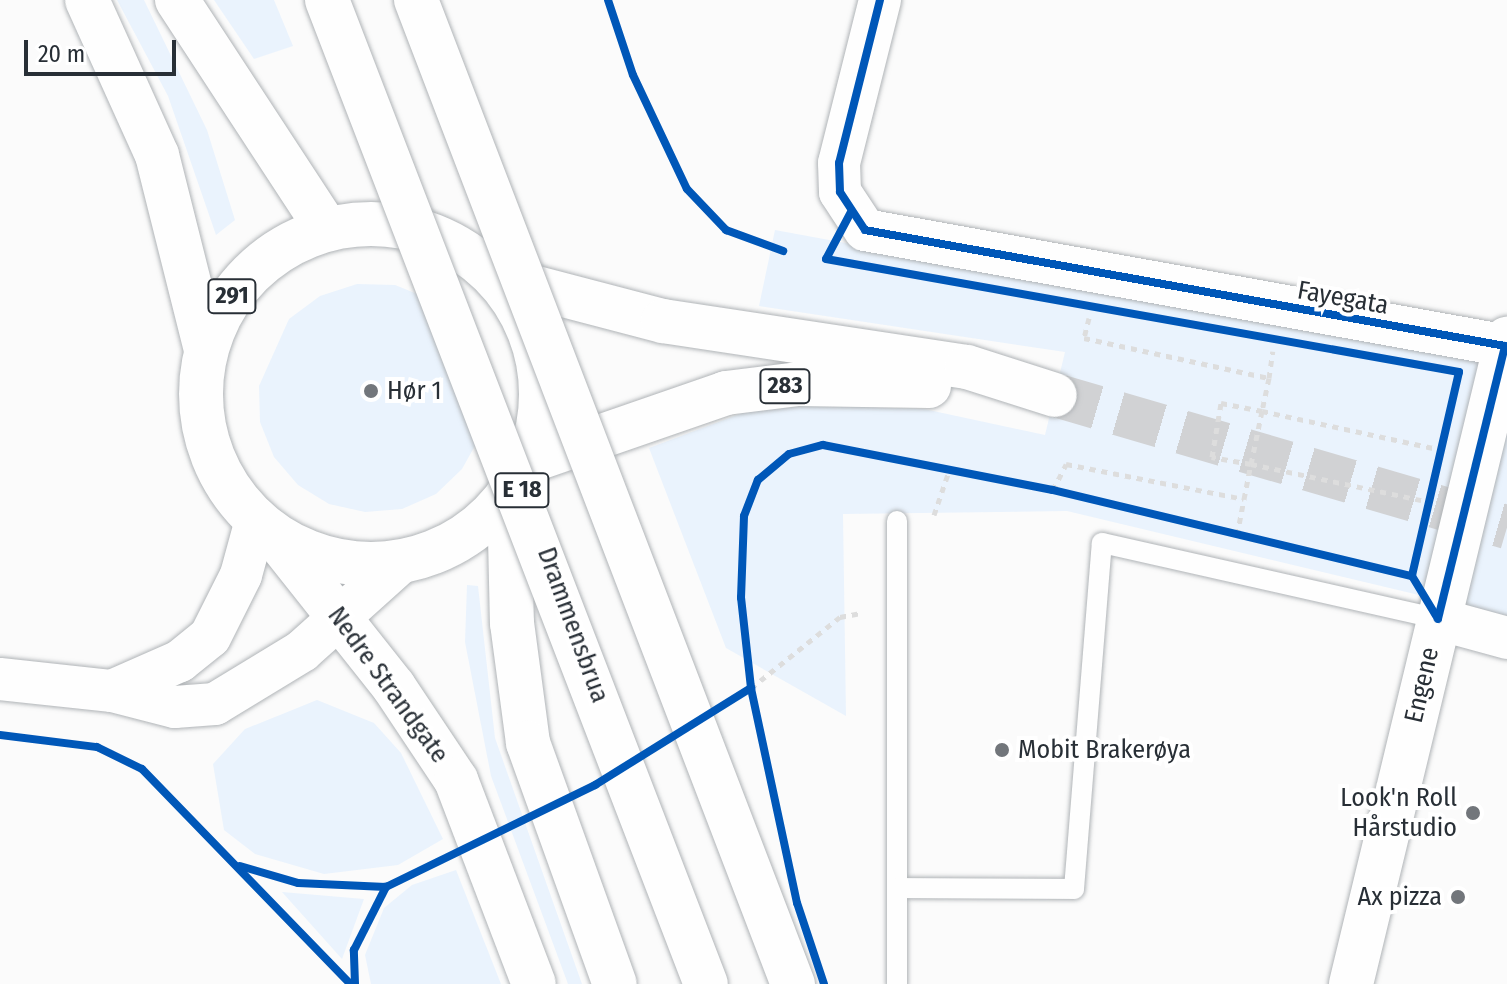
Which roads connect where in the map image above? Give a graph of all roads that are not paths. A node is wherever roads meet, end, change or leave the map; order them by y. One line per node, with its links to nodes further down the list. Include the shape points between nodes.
1 (87, 0): 9 (main road, 291, via 157,155)
2 (177, 0): 6 (main road)
3 (327, 0): 22 (main road, Drammensbrua / E 18, bridge)
4 (416, 0): 23 (main road, bridge)
5 (880, 0): 8 (street, Fayegata, via 839,163 851,212 882,238)
6 (327, 229): 7 (main road, 291, via 411,229 442,239); 9 (main road, 291, via 294,242 238,287)
7 (495, 277): 10 (main road, 291, via 515,304 539,365 540,409); 10 (main road, 283, via 663,321 967,367 1055,395 798,384 689,403)
8 (1506, 344): 15 (main road, Engene)
9 (206, 350): 12 (main road, 291, via 200,386 213,459)
10 (518, 478): 13 (main road, via 462,539); 21 (main road, E 18, via 512,623 528,743)
11 (897, 521): 19 (lane, via 893,607)
12 (264, 527): 13 (main road, via 333,561); 14 (main road, Nedre Strandgate); 18 (street, via 210,637 180,661)
13 (400, 563): 14 (street)
14 (341, 618): 18 (street, via 261,681 215,704 175,707); 20 (main road, Nedre Strandgate, via 456,780)
15 (1438, 619): 16 (street); 19 (lane, via 1102,543 1074,889); 25 (main road, Engene)
16 (1507, 638)
17 (0, 679): 18 (street)
18 (112, 691)
19 (898, 888): 24 (lane)
20 (534, 984)
21 (615, 984)
22 (706, 984)
23 (793, 984)
24 (897, 984)
25 (1351, 984)

